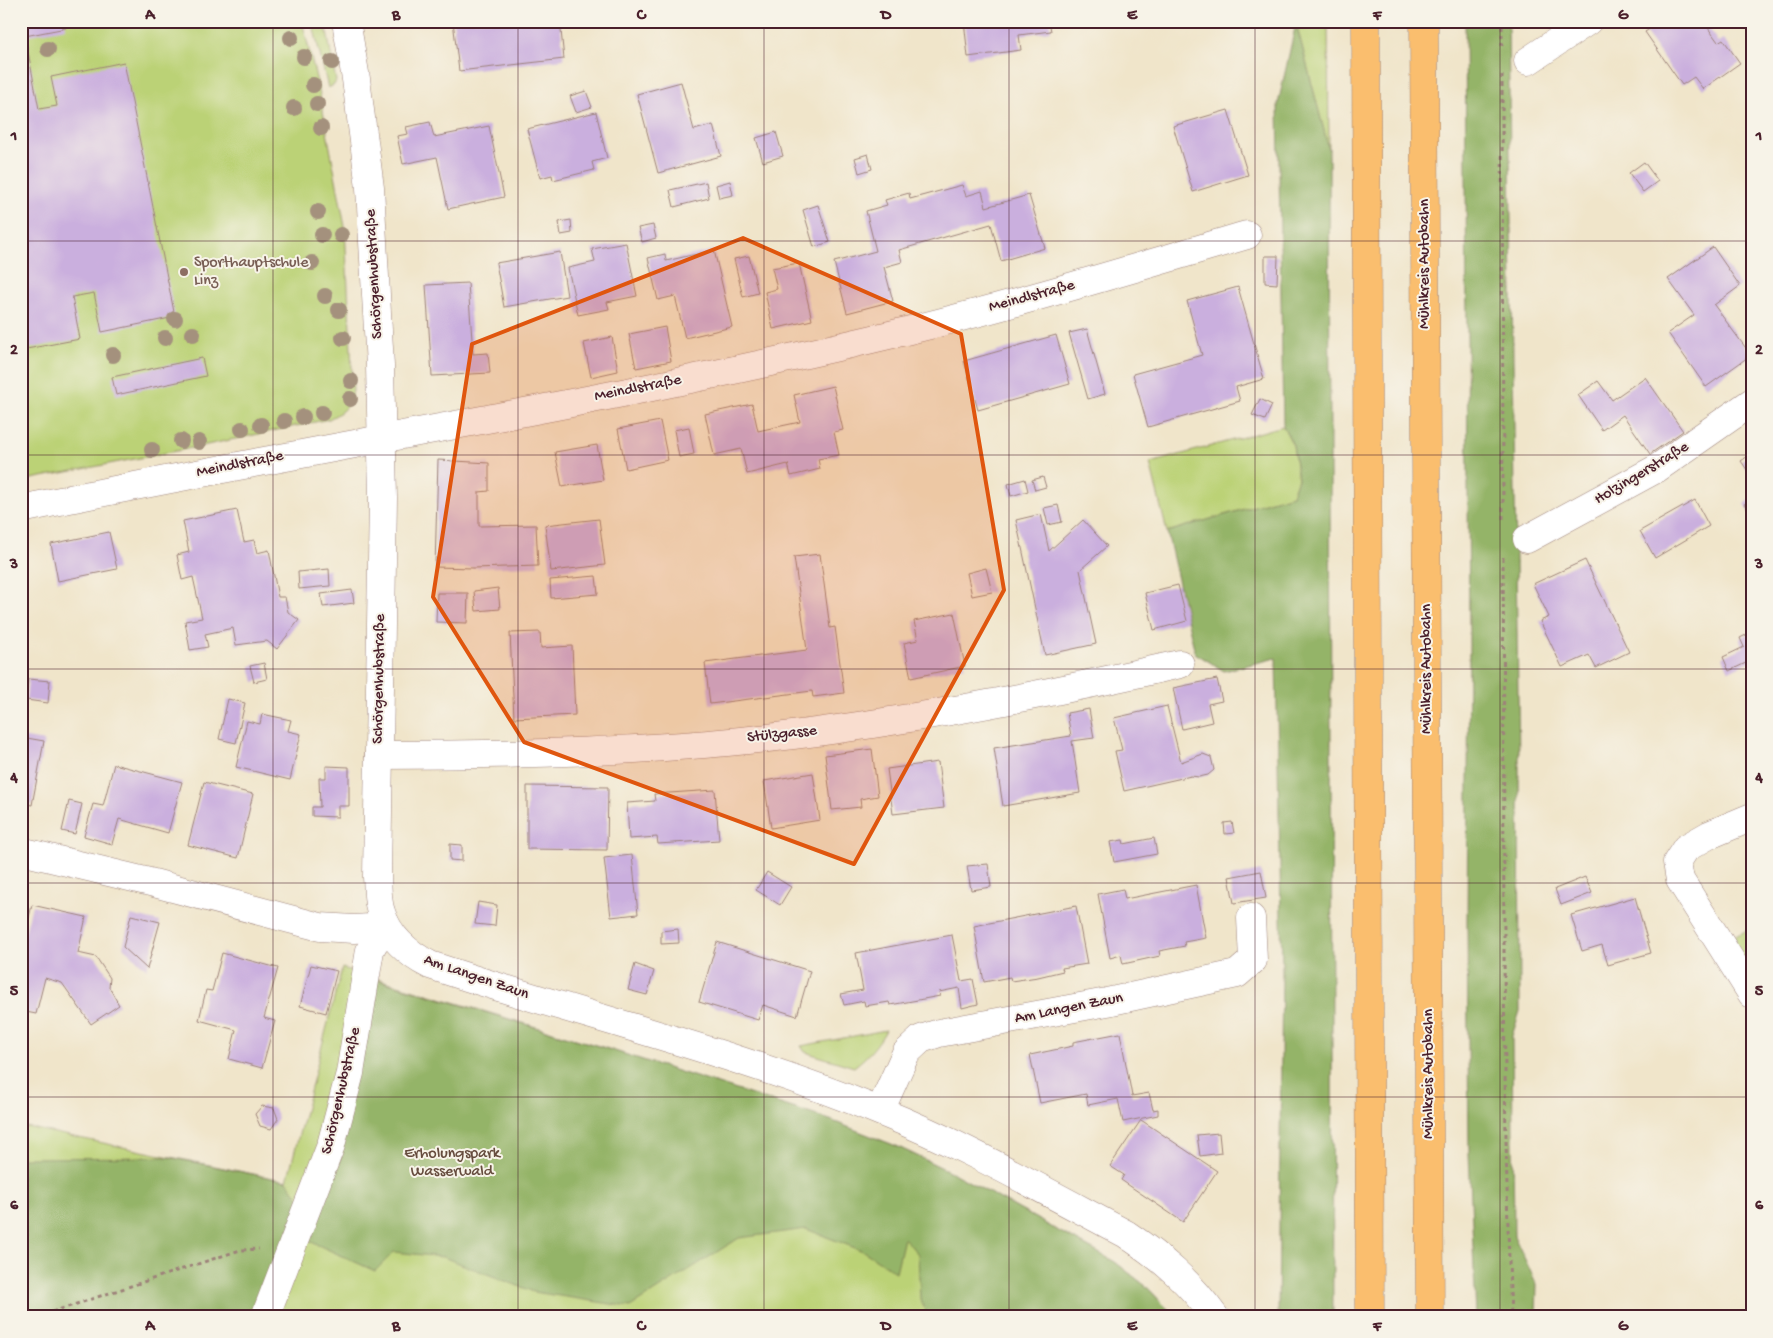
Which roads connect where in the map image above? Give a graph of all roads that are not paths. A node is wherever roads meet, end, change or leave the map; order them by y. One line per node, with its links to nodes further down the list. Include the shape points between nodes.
1 (346, 21): 8 (street, Schörgenhubstraße, via 370,188)
2 (1366, 21): 21 (highway)
3 (1424, 21): 22 (highway, Mühlkreis Autobahn)
4 (1588, 21): 5 (street)
5 (1528, 61)
6 (1247, 235): 8 (street, Meindlstraße, via 907,331 685,379)
7 (1752, 402): 10 (street, Holzingerstraße, via 1656,469)
8 (382, 438): 9 (street, Meindlstraße); 12 (street, Schörgenhubstraße)
9 (21, 509)
10 (1511, 540)
11 (1180, 664): 12 (street, Stülzgasse, via 951,712 791,735 642,748)
12 (379, 755): 16 (street, Schörgenhubstraße, via 378,884 380,911)
13 (1752, 817): 17 (street, via 1686,848 1678,862 1680,880)
14 (21, 851): 16 (street, via 320,927 354,929)
15 (1251, 918): 18 (street, Am Langen Zaun, via 1253,960 1237,974 921,1039 906,1053)
16 (385, 923): 18 (street, Am Langen Zaun, via 409,952 430,964 804,1082); 19 (street, Schörgenhubstraße, via 370,950 350,1073 331,1145)
17 (1752, 994)
18 (880, 1111): 20 (street, Am Langen Zaun, via 984,1159 1126,1234 1177,1273 1199,1294)
19 (265, 1317)
20 (1215, 1317)
21 (1370, 1317)
22 (1430, 1317)

